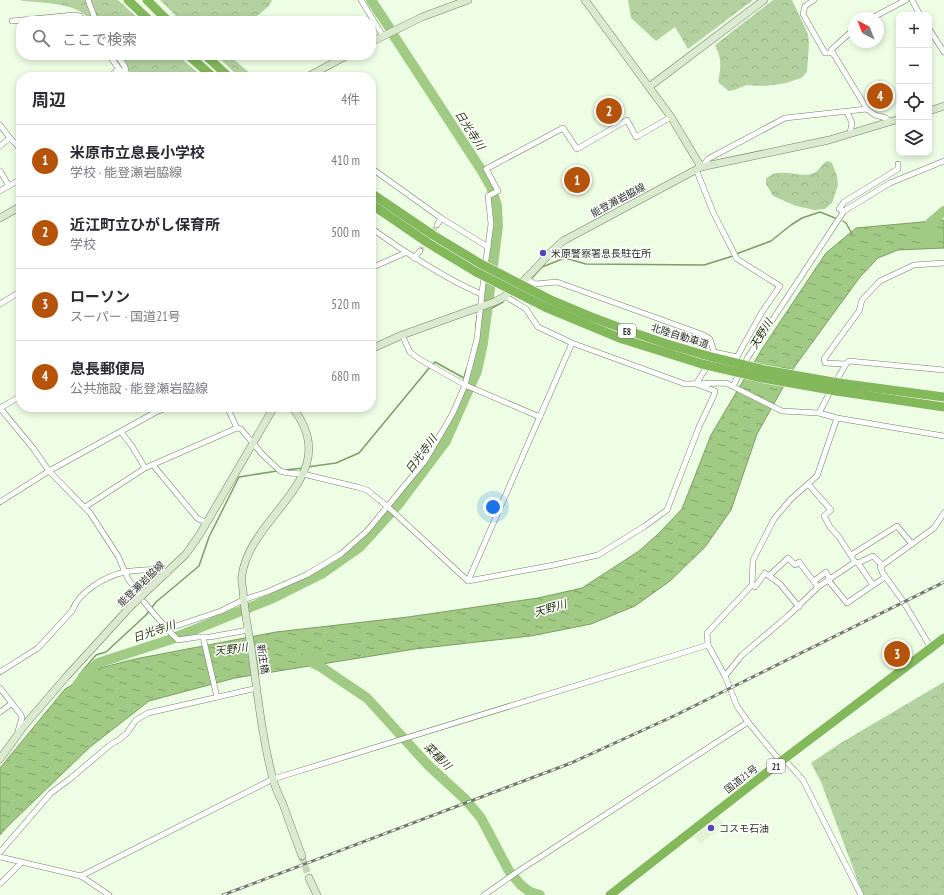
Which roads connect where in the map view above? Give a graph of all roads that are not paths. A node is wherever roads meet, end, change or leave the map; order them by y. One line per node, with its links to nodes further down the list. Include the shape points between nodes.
1 (88, 0): 15 (street)
2 (128, 0): 16 (highway)
3 (147, 0): 17 (highway)
4 (361, 0): 18 (street)
5 (468, 0): 24 (main road, via 422,17)
6 (585, 0): 40 (main road)
7 (764, 0): 40 (main road)
8 (814, 0): 27 (street, via 805,6 803,14 825,53)
9 (906, 0): 11 (street)
10 (913, 0): 12 (street)
11 (883, 12)
12 (919, 12)
13 (64, 16): 14 (street)
14 (80, 16)
15 (94, 16)
16 (145, 16)
17 (163, 16)
18 (371, 16)
19 (12, 21): 20 (street)
20 (16, 21)
21 (376, 25): 24 (street)
22 (848, 34): 27 (street, via 831,50)
23 (932, 34): 26 (street)
24 (383, 36): 25 (main road)
25 (376, 40)
26 (944, 52)
27 (833, 53): 42 (street)
28 (113, 60): 33 (street)
29 (120, 60): 36 (street)
30 (194, 60): 37 (highway)
31 (210, 60): 38 (highway)
32 (339, 60): 39 (main road)
33 (119, 69): 34 (street); 35 (street)
34 (115, 72)
35 (123, 72)
36 (127, 72)
37 (207, 72)
38 (224, 72)
39 (316, 72)
40 (649, 87): 45 (main road)
41 (944, 106): 43 (main road)
42 (867, 110): 44 (street); 47 (street, via 886,118)
43 (932, 110)
44 (847, 112): 49 (street, via 852,123); 55 (street, via 785,118 708,159)
45 (671, 117): 55 (main road); 69 (street, via 636,137 628,120 577,149 562,128 486,169 498,191 488,196 491,224)
46 (896, 120): 47 (main road, 能登瀬岩脇線)
47 (889, 122): 49 (main road, 能登瀬岩脇線)
48 (0, 125): 50 (street)
49 (850, 133): 55 (main road, 能登瀬岩脇線, via 829,140)
50 (10, 138): 51 (street); 52 (street)
51 (16, 141)
52 (0, 146)
53 (944, 161): 64 (street, via 890,182)
54 (898, 164): 64 (street, via 898,170 844,202 839,209)
55 (699, 168): 76 (main road, 能登瀬岩脇線, via 563,241); 86 (street, via 713,212 737,259 780,286 762,312 738,357)
56 (0, 171): 59 (street)
57 (376, 172): 66 (street)
58 (16, 182): 59 (street)
59 (9, 186): 60 (street)
60 (0, 191)
61 (376, 196): 75 (highway, 北陸自動車道 / E8)
62 (376, 207): 75 (highway, 北陸自動車道 / E8, via 428,243)
63 (16, 209): 65 (main road)
64 (844, 211): 91 (street, via 748,357)
65 (0, 218)
66 (441, 218): 67 (street); 69 (street)
67 (436, 225)
68 (376, 232): 71 (street)
69 (488, 247): 78 (street)
70 (420, 251): 72 (street)
71 (405, 253): 72 (street); 74 (street)
72 (414, 258): 78 (street)
73 (944, 263): 87 (street, via 914,265 880,281 862,300 859,310 824,359 825,363)
74 (376, 266)
75 (479, 268): 80 (highway, 北陸自動車道 / E8, bridge)
76 (525, 278): 79 (main road, 能登瀬岩脇線); 86 (street, via 535,284 557,282 704,335 710,339)
77 (16, 294): 81 (street)
78 (481, 294): 82 (street)
79 (505, 296): 82 (main road, 能登瀬岩脇線); 84 (street, via 526,309 538,327)
80 (547, 303): 86 (highway, 北陸自動車道 / E8, via 627,331); 92 (highway, 北陸自動車道 / E8, bridge, via 622,339 702,364 762,378)
81 (0, 304)
82 (482, 306): 83 (main road, 能登瀬岩脇線); 90 (street, via 477,339)
83 (402, 335): 85 (main road, 能登瀬岩脇線); 90 (street, via 410,352)
84 (572, 343): 89 (street, via 685,384); 102 (street)
85 (376, 347)
86 (711, 354): 89 (street); 92 (highway, 北陸自動車道 / E8, bridge)
87 (846, 364): 88 (street, via 849,361); 101 (street)
88 (944, 370)
89 (696, 384): 91 (street, via 726,383); 127 (street, via 715,391 667,510 598,555)
90 (465, 385): 102 (street); 115 (street, via 453,413 425,461)
91 (733, 386): 101 (street, via 782,411)
92 (837, 387): 93 (highway, 北陸自動車道 / E8); 95 (highway, 北陸自動車道 / E8)
93 (944, 397)
94 (16, 399): 96 (street)
95 (944, 407)
96 (0, 408): 110 (street)
97 (156, 412): 105 (street)
98 (229, 412): 104 (street)
99 (271, 412): 107 (main road, 能登瀬岩脇線)
100 (295, 412): 111 (main road, 新庄橋, via 307,434 309,446 308,461)
101 (819, 413): 103 (street)
102 (540, 417): 127 (street)
103 (837, 418): 106 (street); 112 (street, via 817,476)
104 (237, 428): 107 (street, via 241,429); 108 (street)
105 (120, 432): 109 (street); 110 (street)
106 (944, 436)
107 (253, 443): 111 (street, via 280,471); 117 (main road, 能登瀬岩脇線)
108 (153, 465): 109 (street); 117 (street, via 197,518)
109 (145, 468): 114 (street)
110 (49, 471): 113 (street); 114 (street)
111 (303, 474): 115 (street, via 366,490); 134 (main road, 新庄橋, via 261,531 249,552 241,576)
112 (808, 484): 119 (street, via 831,510 824,516); 129 (street, via 790,499 774,519 753,560)
113 (0, 502)
114 (85, 507): 122 (street, via 114,550)
115 (388, 508): 127 (street); 134 (street, via 341,554 306,574)
116 (944, 513): 118 (street, via 934,528)
117 (207, 523): 123 (main road, 能登瀬岩脇線, via 186,554)
118 (912, 544): 119 (street, via 897,526); 121 (street)
119 (851, 556): 120 (street)
120 (857, 562): 121 (street, via 874,556); 126 (street); 130 (street)
121 (880, 567): 125 (street)
122 (125, 572): 123 (street, via 159,570); 132 (street); 142 (street, via 95,584 38,648)
123 (167, 574): 150 (main road, 能登瀬岩脇線, via 121,617)
124 (770, 575): 128 (street, via 788,558 795,565 799,562); 129 (street, via 765,573 755,587); 135 (street)
125 (885, 577): 130 (street); 141 (street, via 903,601)
126 (829, 580): 128 (street, via 826,572); 130 (street, via 847,603); 131 (street)
127 (468, 581)
128 (814, 581): 131 (street)
129 (752, 585): 140 (street, via 707,633)
130 (873, 585)
131 (818, 588): 135 (street)
132 (139, 594)
133 (144, 602): 136 (street)
134 (244, 603): 136 (street); 137 (main road, 新庄橋)
135 (799, 606): 143 (street, via 742,655)
136 (169, 630): 138 (street, via 178,640)
137 (248, 631): 138 (street); 144 (main road, 新庄橋)
138 (203, 637): 146 (street)
139 (944, 638): 141 (highway, 国道21号 / 21)
140 (708, 644): 143 (street); 153 (street)
141 (931, 648): 152 (highway, 国道21号 / 21)
142 (0, 672)
143 (725, 676): 149 (street, via 737,706)
144 (257, 686): 146 (street); 153 (main road, 新庄橋)
145 (0, 688): 147 (street)
146 (217, 697): 154 (street, via 148,713 136,720 127,733 51,793)
147 (12, 703): 148 (street); 150 (street, via 22,718)
148 (0, 712)
149 (748, 722): 152 (street); 163 (street)
150 (17, 736): 151 (main road, 能登瀬岩脇線)
151 (0, 759)
152 (783, 760): 164 (highway, 国道21号 / 21); 165 (street, via 803,780)
153 (273, 779): 155 (main road, 新庄橋); 158 (street)
154 (0, 852)
155 (302, 856)
156 (0, 857): 157 (street)
157 (21, 863): 158 (street); 160 (street)
158 (81, 876): 161 (street)
159 (309, 878): 162 (main road)
160 (0, 884)
161 (109, 895)
162 (317, 895)
163 (484, 895)
164 (610, 895)
165 (861, 895)

